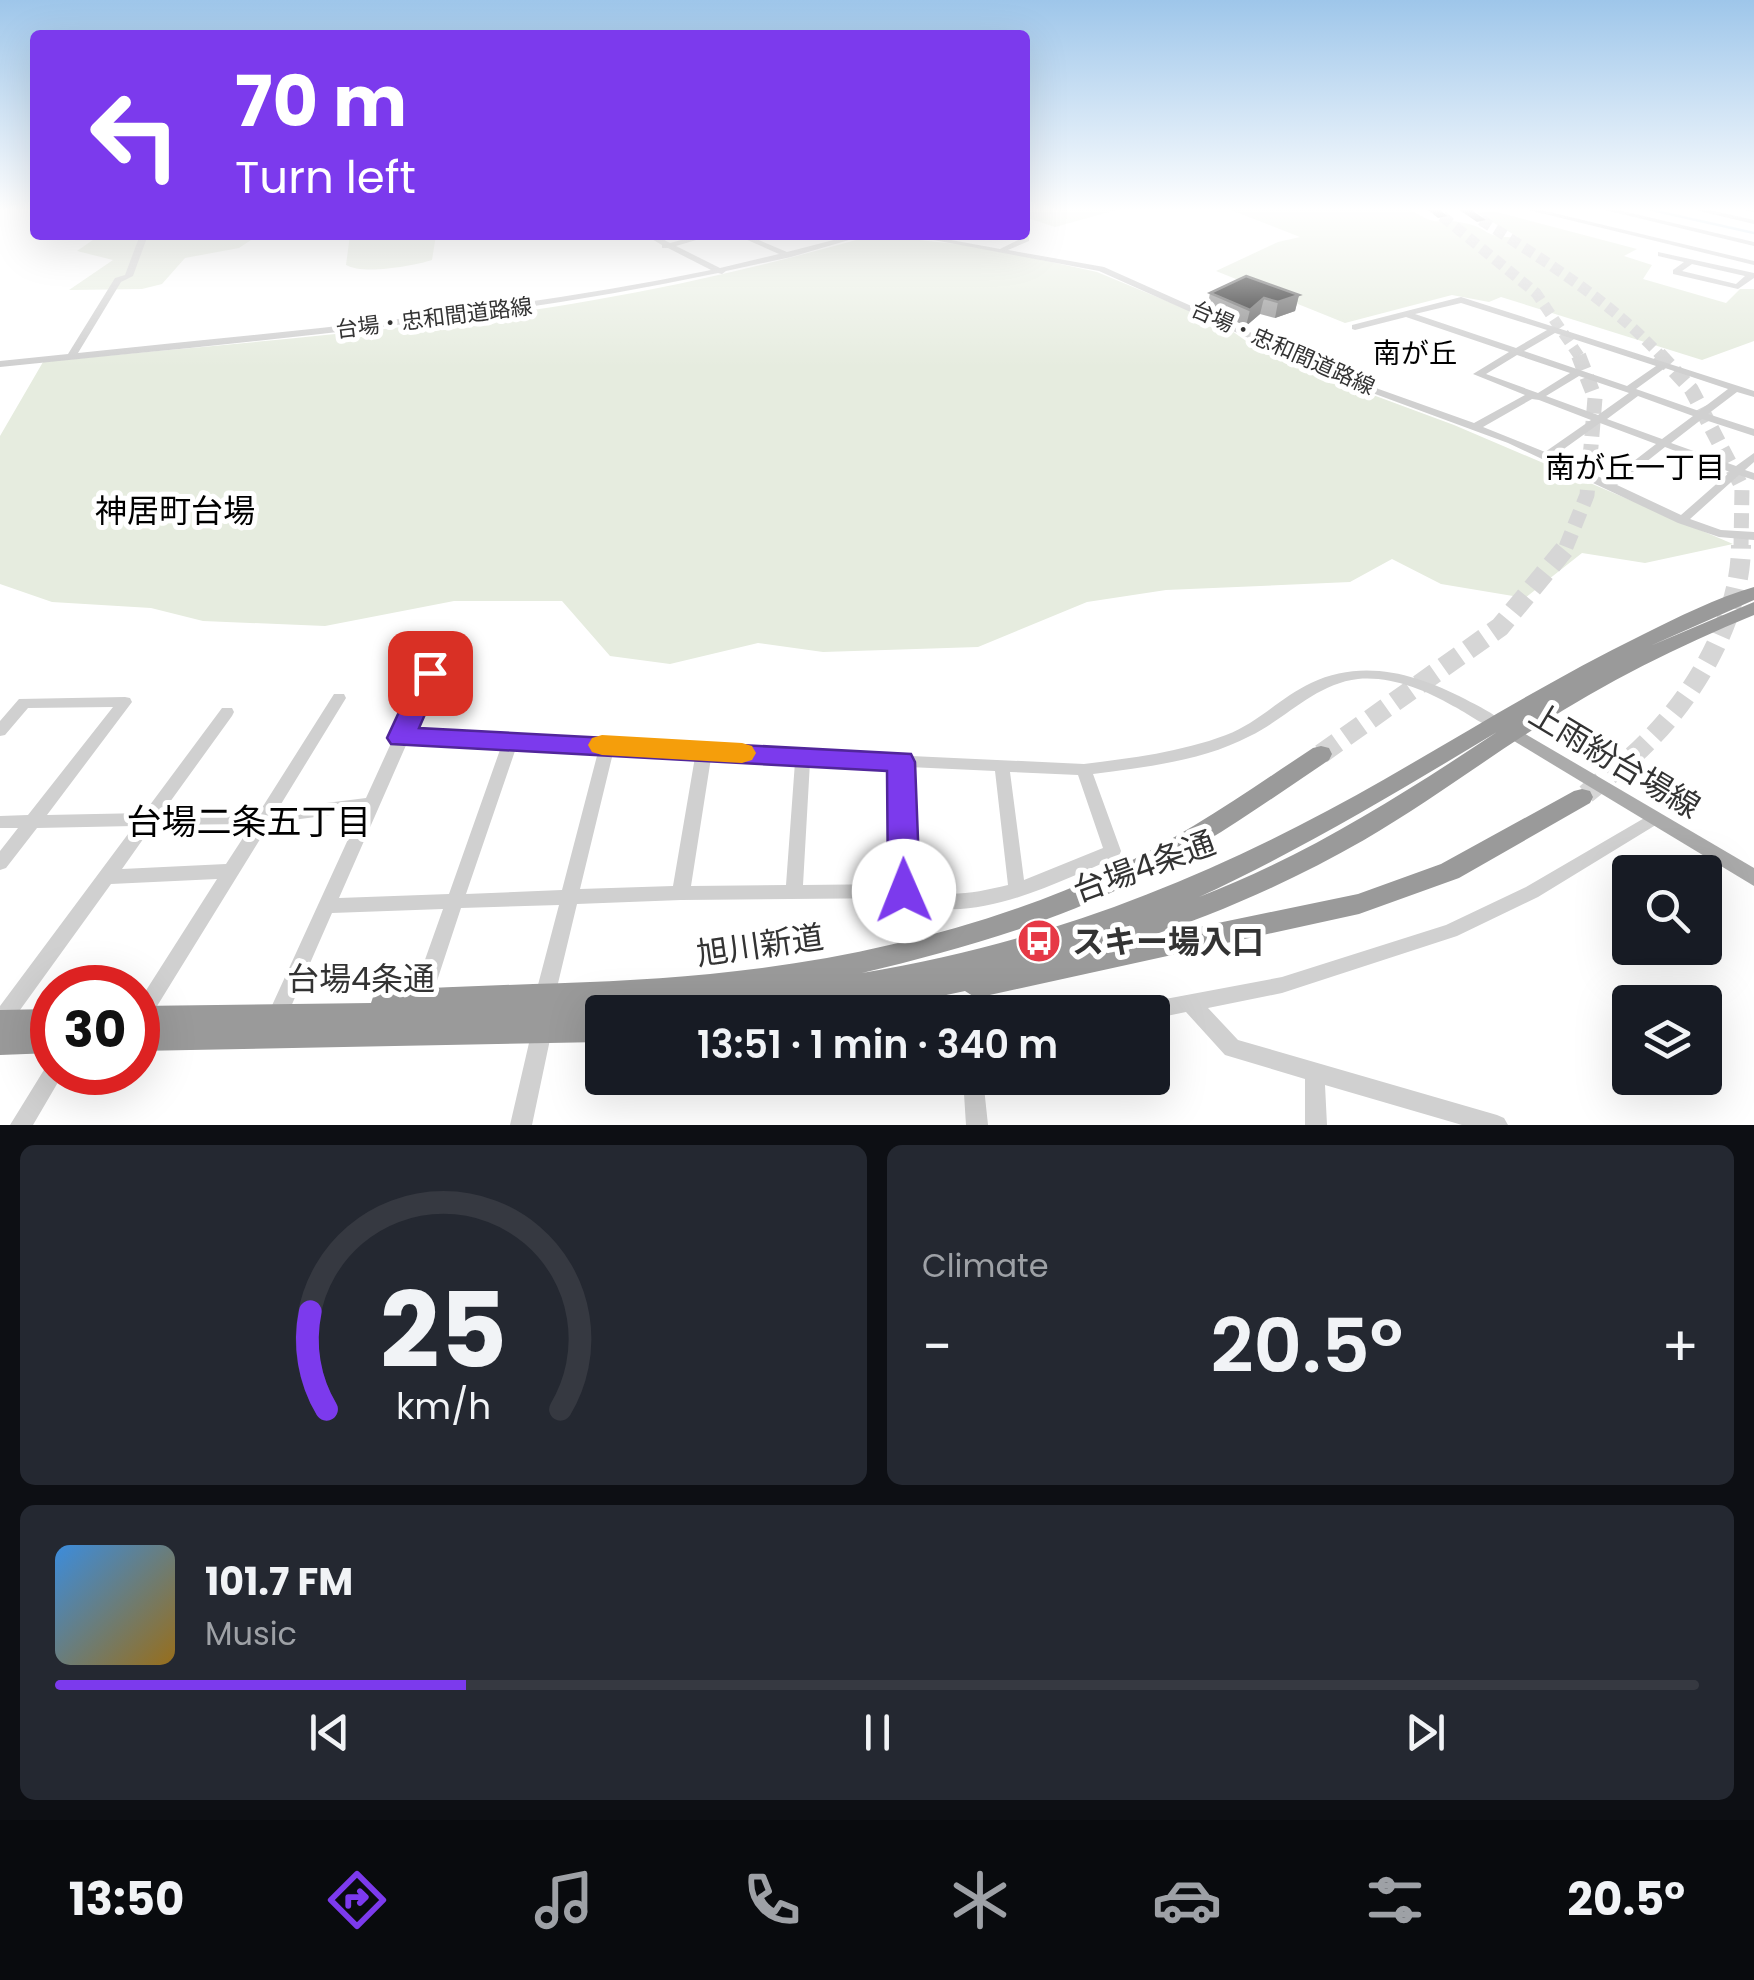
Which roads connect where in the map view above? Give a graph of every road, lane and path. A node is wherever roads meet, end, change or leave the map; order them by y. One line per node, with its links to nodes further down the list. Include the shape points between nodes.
1 (1690, 261): 8 (street, via 1676,272 1738,287)
2 (134, 262): 13 (street)
3 (699, 262): 7 (street)
4 (767, 262): 7 (street, 台場・忠和間道路線)
5 (1062, 262): 23 (street, 台場・忠和間道路線, via 1100,269 1370,389)
6 (1692, 262): 8 (street)
7 (722, 272): 13 (street, 台場・忠和間道路線, via 489,313)
8 (1753, 276)
9 (1406, 314): 10 (street); 11 (street, via 1461,300); 12 (street)
10 (1355, 327)
11 (1554, 330): 12 (street); 15 (street)
12 (1516, 352): 16 (street); 20 (street, via 1478,374)
13 (71, 356): 14 (street, 台場・忠和間道路線)
14 (0, 364)
15 (1663, 365): 17 (street); 18 (street)
16 (1577, 373): 18 (street); 20 (street)
17 (1735, 388): 19 (street); 21 (street)
18 (1632, 391): 21 (street); 22 (street)
19 (1754, 394)
20 (1533, 397): 22 (street); 23 (street)
21 (1700, 414): 24 (street); 25 (street)
22 (1598, 420): 25 (street); 26 (street)
23 (1475, 427): 26 (street, 台場・忠和間道路線)
24 (1754, 433)
25 (1664, 444): 28 (street); 30 (street)
26 (1546, 456): 30 (street, 台場・忠和間道路線)
27 (1754, 456): 28 (street)
28 (1737, 471): 29 (street); 31 (street)
29 (1754, 476)
30 (1610, 486): 31 (street, 台場・忠和間道路線)
31 (1682, 520): 32 (street, 台場・忠和間道路線)
32 (1754, 536)
33 (1754, 593): 38 (highway, 台場4条通, via 1666,628)
34 (1754, 608): 38 (highway, 台場4条通)
35 (430, 673): 40 (street)
36 (340, 698): 51 (street)
37 (227, 712): 53 (street)
38 (1504, 728): 48 (street, via 1423,686 1374,674 1344,676 1233,738); 52 (main road, 上雨紛台場線); 68 (highway, 台場4条通, via 1352,835 1228,897 1115,937)
39 (0, 731): 55 (street, via 24,703 126,702)
40 (401, 738): 41 (street); 50 (street)
41 (510, 742): 42 (street); 65 (street)
42 (607, 746): 43 (street); 64 (street)
43 (704, 751): 45 (street); 63 (street)
44 (1321, 754): 68 (highway, via 1203,832 1095,889 947,942)
45 (803, 756): 46 (street); 62 (street)
46 (901, 762): 47 (street); 61 (street)
47 (1002, 767): 48 (street); 60 (street)
48 (1084, 770): 60 (street, via 1113,851)
49 (1582, 797): 68 (highway, via 1450,871 1359,904 910,999)
50 (372, 803): 51 (street); 66 (street)
51 (265, 817): 53 (street); 57 (street)
52 (1653, 818): 59 (main road, 上雨紛台場線); 70 (street, via 1532,892 1451,931 1282,985)
53 (146, 820): 55 (street); 58 (street)
54 (0, 822): 55 (street)
55 (31, 822): 56 (street)
56 (0, 863)
57 (230, 871): 58 (street); 67 (street)
58 (106, 877): 76 (street)
59 (1754, 878)
60 (1017, 889): 61 (street, via 990,898 922,901)
61 (904, 891): 62 (street)
62 (794, 892): 63 (street)
63 (682, 893): 64 (street)
64 (568, 898): 65 (street); 73 (street)
65 (452, 900): 66 (street); 69 (street)
66 (325, 906): 72 (street)
67 (160, 983)
68 (872, 989): 73 (highway, 台場4条通, via 687,1008)
69 (421, 999): 72 (highway); 73 (highway)
70 (1190, 1004): 71 (street); 81 (street, via 1232,1048)
71 (1170, 1007)
72 (279, 1012): 73 (highway, 台場4条通); 74 (highway, 台場4条通)
73 (543, 1013): 77 (highway, 台場4条通); 78 (highway, 台場4条通); 85 (street)
74 (160, 1017)
75 (30, 1021): 76 (highway)
76 (0, 1022)
77 (585, 1024)
78 (160, 1037)
79 (30, 1041): 80 (highway)
80 (0, 1042)
81 (1315, 1072): 87 (street); 88 (street)
82 (39, 1095): 84 (street)
83 (974, 1095): 86 (street)
84 (20, 1125)
85 (521, 1125)
86 (977, 1125)
87 (1316, 1125)
88 (1496, 1125)

